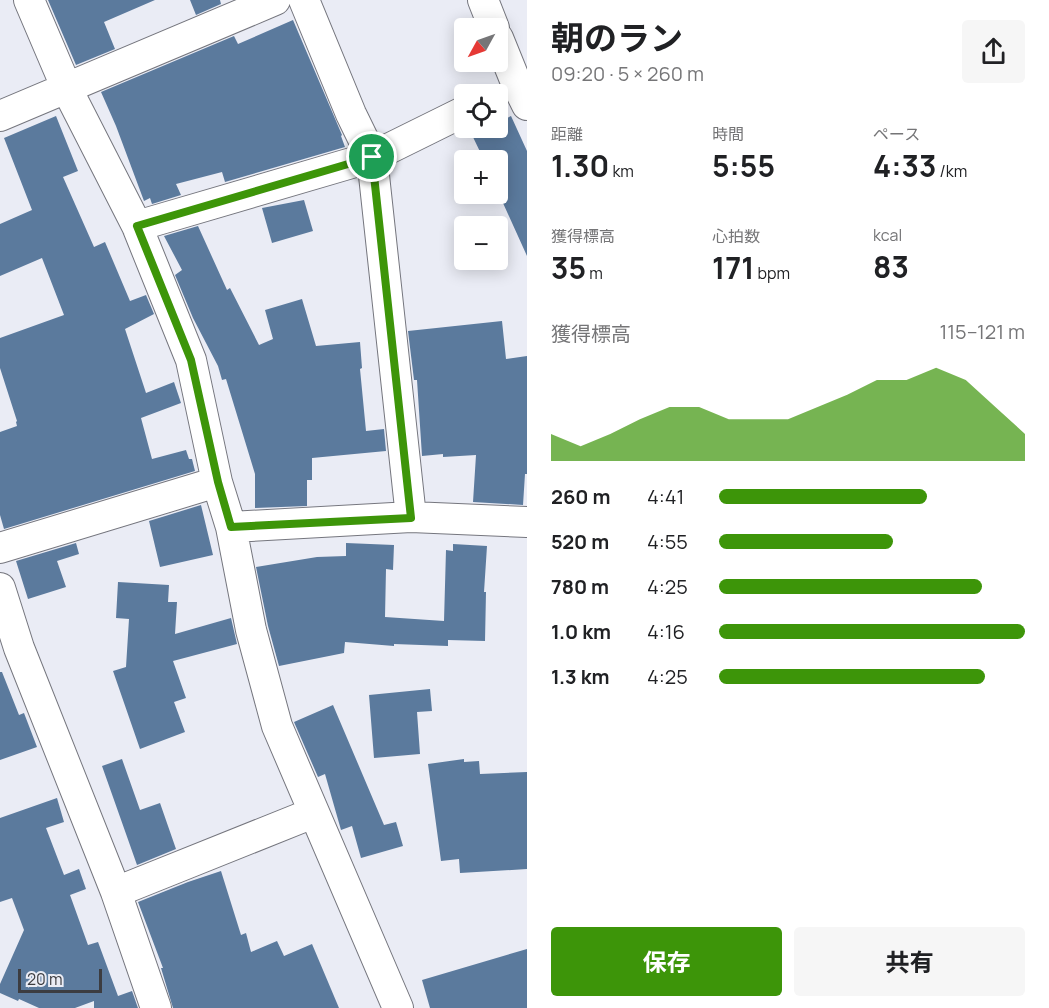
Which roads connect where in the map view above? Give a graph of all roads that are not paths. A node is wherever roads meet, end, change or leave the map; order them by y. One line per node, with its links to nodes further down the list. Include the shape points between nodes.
1 (29, 0): 7 (street)
2 (275, 0): 7 (street)
3 (304, 0): 11 (street)
4 (483, 0): 5 (street)
5 (490, 18)
6 (508, 72): 8 (street)
7 (67, 89): 9 (street); 12 (street)
8 (514, 95)
9 (0, 116)
10 (454, 116): 11 (street)
11 (372, 157): 12 (street); 14 (street)
12 (137, 226): 13 (street, via 191,360)
13 (218, 482): 16 (street); 17 (street)
14 (411, 518): 15 (street); 16 (street)
15 (527, 522)
16 (231, 527): 19 (street, via 251,630 277,726)
17 (0, 548)
18 (0, 588): 20 (street, via 19,648)
19 (313, 813): 20 (street); 22 (street)
20 (116, 892): 21 (street)
21 (156, 1008)
22 (398, 1008)

